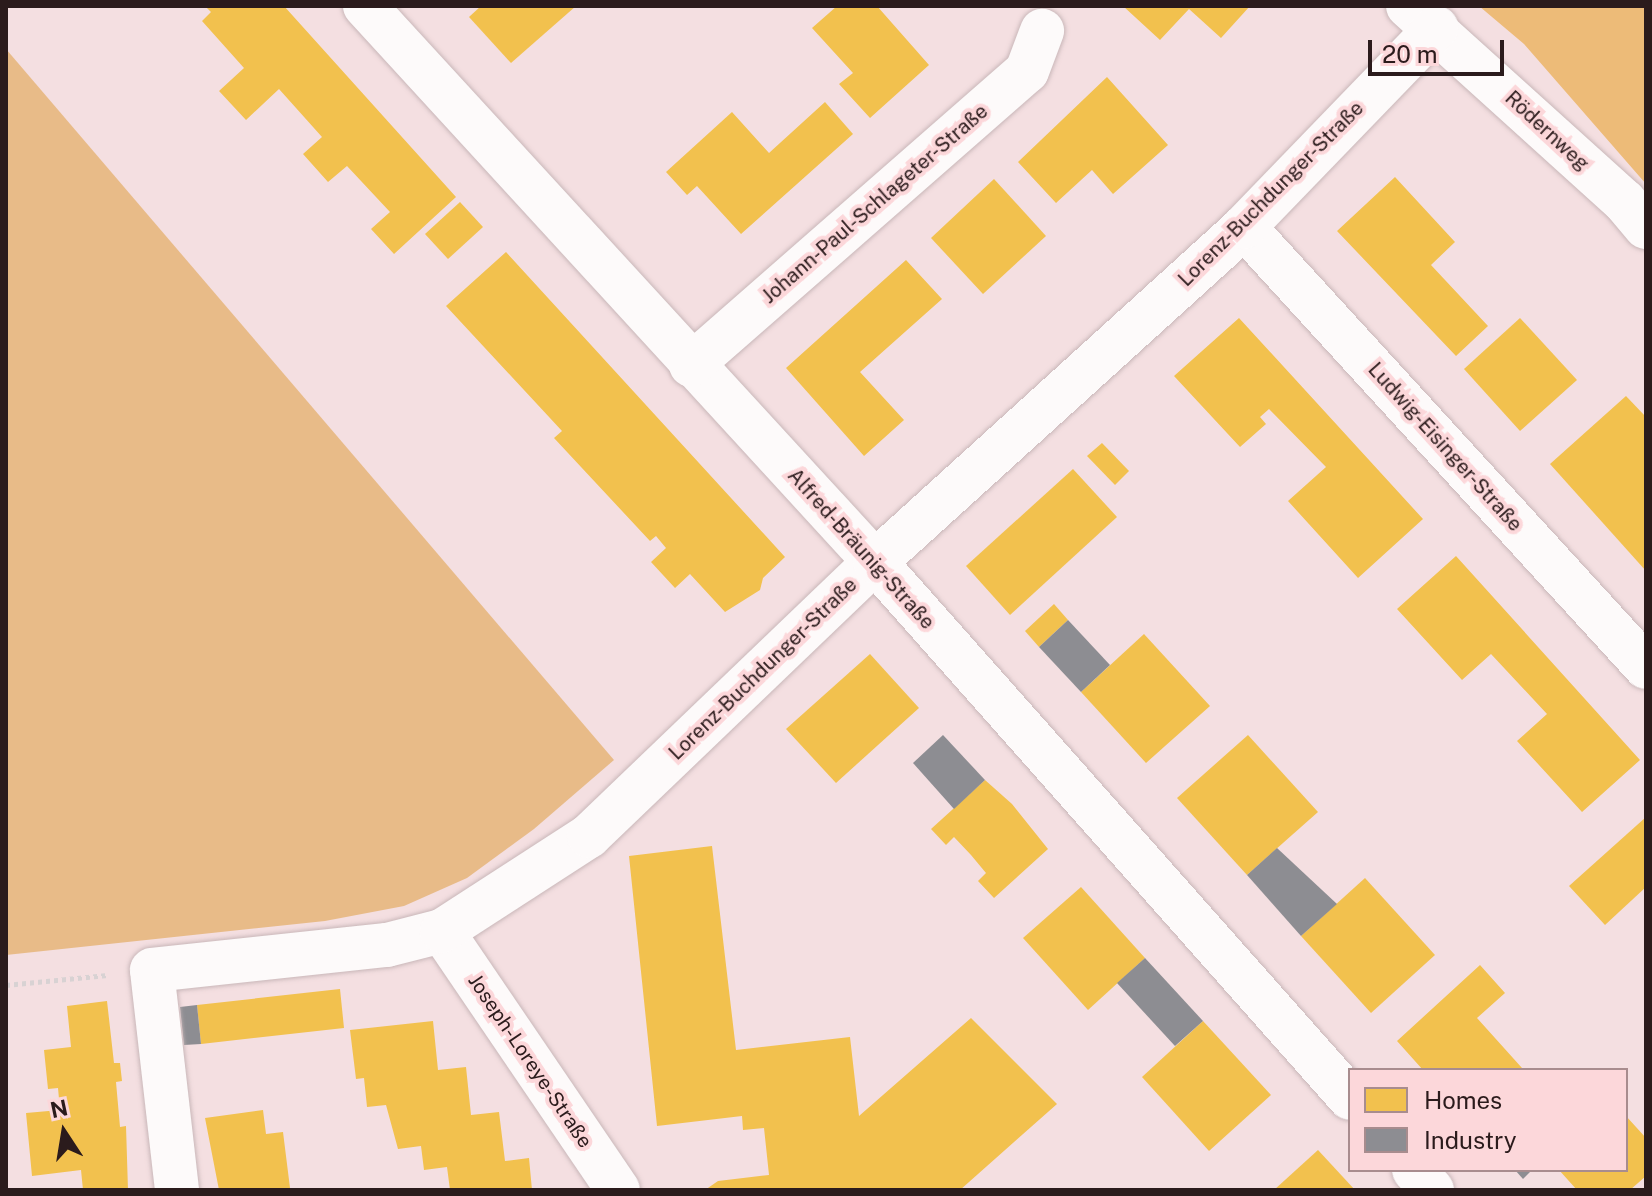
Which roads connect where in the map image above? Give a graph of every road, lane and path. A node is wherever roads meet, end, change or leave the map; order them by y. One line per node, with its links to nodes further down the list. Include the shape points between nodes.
1 (378, 10): 6 (street, Alfred-Bräunig-Straße)
2 (1422, 17): 4 (street, Lorenz-Buchdunger-Straße); 5 (street, Rödernweg)
3 (1042, 31): 6 (street, Johann-Paul-Schlageter-Straße, via 1027,71)
4 (1244, 227): 7 (street, Lorenz-Buchdunger-Straße); 8 (street, Ludwig-Eisinger-Straße)
5 (1646, 227)
6 (691, 365): 7 (street, Alfred-Bräunig-Straße)
7 (875, 562): 9 (street, Lorenz-Buchdunger-Straße, via 589,836); 12 (street, Alfred-Bräunig-Straße)
8 (1646, 667)
9 (442, 931): 10 (street, Lorenz-Buchdunger-Straße, via 387,945); 15 (street, Joseph-Loreye-Straße)
10 (152, 970): 11 (path); 14 (street)
11 (6, 985)
12 (1348, 1096)
13 (1416, 1172): 16 (street)
14 (177, 1190)
15 (618, 1190)
16 (1432, 1190)

